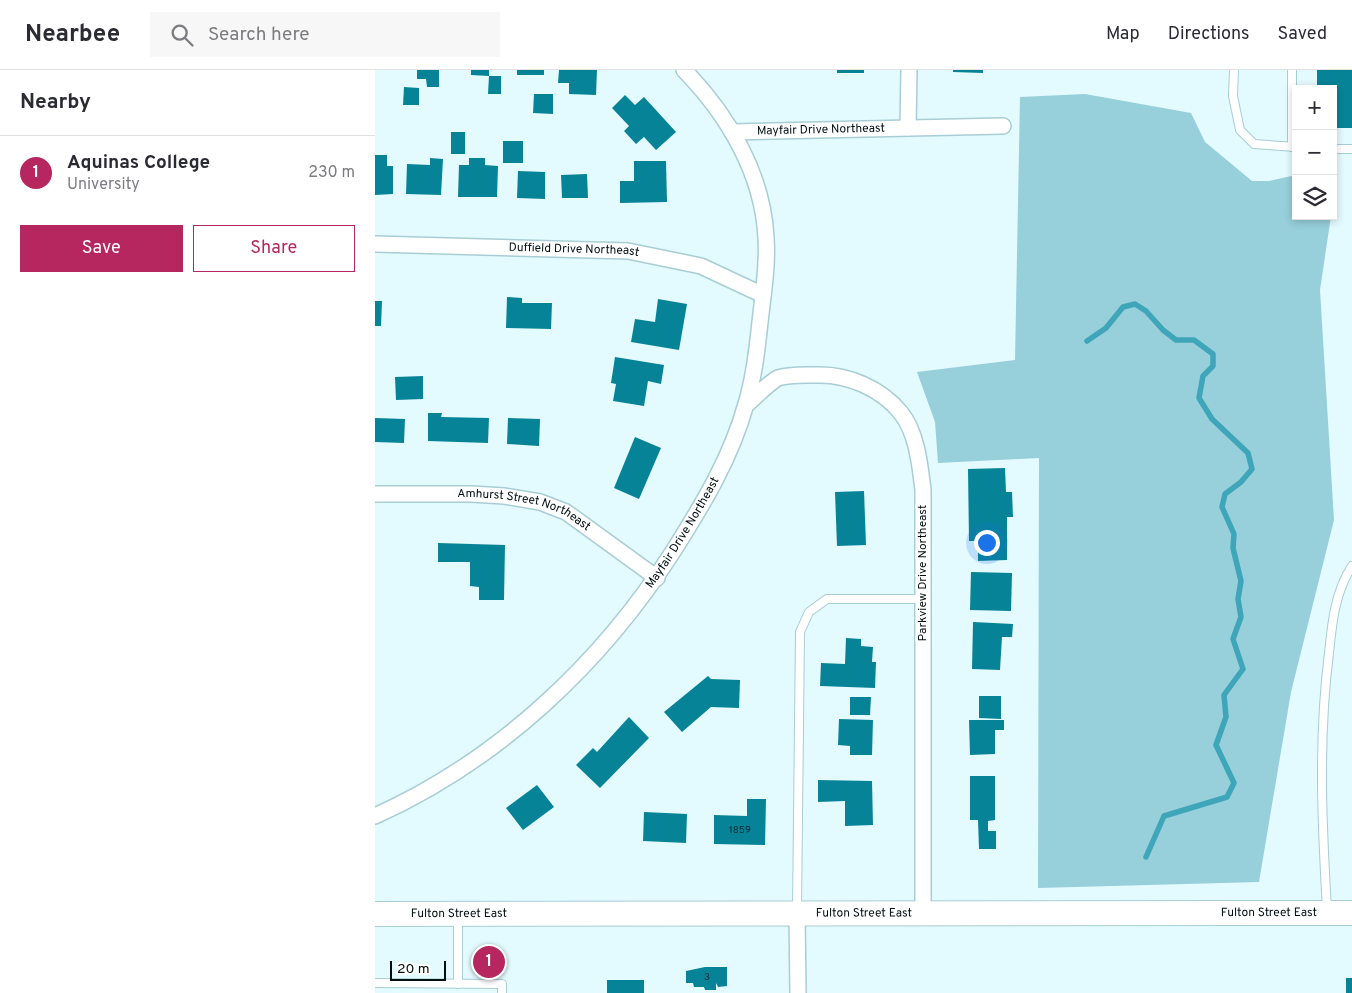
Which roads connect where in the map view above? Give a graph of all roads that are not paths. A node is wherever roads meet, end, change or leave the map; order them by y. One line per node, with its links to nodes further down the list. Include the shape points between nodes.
1 (684, 70): 8 (street, Mayfair Drive Northeast)
2 (909, 70): 6 (street)
3 (1233, 70): 9 (lane, via 1233,96 1240,130 1253,144)
4 (1292, 70): 7 (lane)
5 (1003, 126): 6 (street, Mayfair Drive Northeast)
6 (908, 128): 8 (street, Mayfair Drive Northeast)
7 (1294, 130)
8 (733, 132): 13 (street, Mayfair Drive Northeast, via 758,187 766,238)
9 (1292, 147)
10 (1337, 149): 11 (lane)
11 (1352, 149)
12 (375, 244): 13 (street, Duffield Drive Northeast, via 628,251 701,266)
13 (763, 295): 14 (street, Mayfair Drive Northeast, via 754,370)
14 (746, 405): 17 (street, Mayfair Drive Northeast, via 717,478); 18 (street, Parkview Drive Northeast, via 779,378 827,374 851,379 879,393 901,413 918,457 923,490)
15 (375, 494): 17 (street, Amhurst Street Northeast, via 504,496 539,502 566,512)
16 (1352, 566): 20 (lane, via 1334,608 1325,679 1321,755)
17 (657, 578): 19 (street, Mayfair Drive Northeast, via 613,635 537,712 491,749)
18 (923, 599): 21 (lane, via 827,599 809,612 800,632); 22 (street, Parkview Drive Northeast)
19 (375, 816)
20 (1327, 912): 22 (main road, Fulton Street East); 23 (main road, Fulton Street East)
21 (797, 913): 22 (main road, Fulton Street East); 25 (main road, Fulton Street East); 29 (street)
22 (923, 913)
23 (1352, 913)
24 (375, 914): 25 (main road, Fulton Street East)
25 (458, 914): 27 (lane)
26 (375, 983): 27 (lane)
27 (458, 984): 28 (lane, via 502,984)
28 (502, 993)
29 (798, 993)

